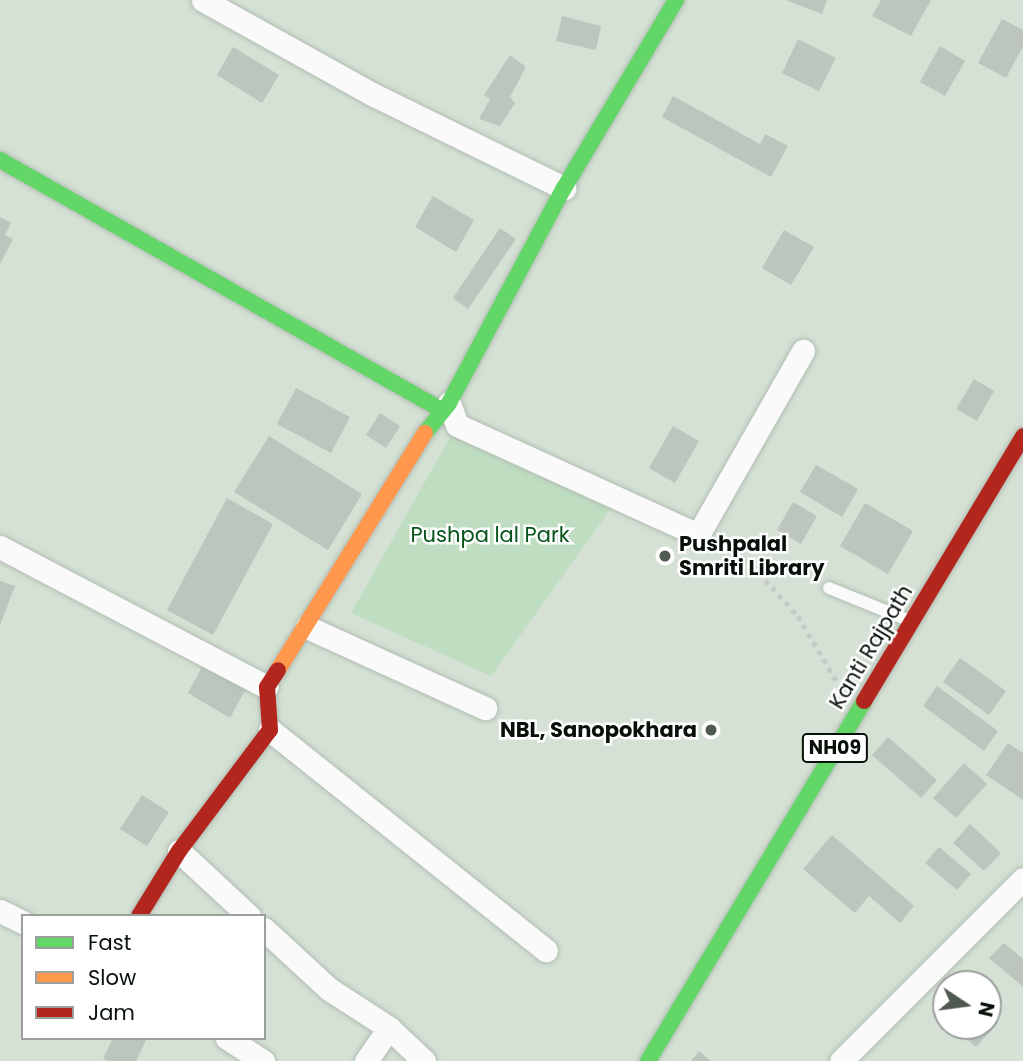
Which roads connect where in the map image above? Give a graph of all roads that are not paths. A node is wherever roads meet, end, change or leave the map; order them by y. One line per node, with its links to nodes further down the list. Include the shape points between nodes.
1 (204, 0): 4 (street, via 374,96)
2 (676, 0): 4 (street)
3 (0, 160): 6 (street)
4 (564, 188): 6 (street)
5 (803, 351): 6 (street, via 698,535 457,425)
6 (444, 406): 11 (street)
7 (1023, 436): 10 (street, Kanti Rajpath / NH09)
8 (0, 547): 12 (street)
9 (830, 588): 10 (lane)
10 (911, 621): 28 (street, Kanti Rajpath / NH09)
11 (307, 628): 12 (street); 13 (street)
12 (267, 687): 14 (street)
13 (485, 708)
14 (270, 730): 15 (street); 22 (street)
15 (179, 851): 18 (street); 19 (street)
16 (1023, 879): 29 (street)
17 (0, 911): 20 (street)
18 (140, 914)
19 (247, 914)
20 (21, 921)
21 (266, 931): 23 (street, via 329,989)
22 (546, 950)
23 (389, 1028): 26 (street); 27 (street)
24 (230, 1040): 25 (street)
25 (263, 1061)
26 (366, 1061)
27 (424, 1061)
28 (649, 1061)
29 (841, 1061)

